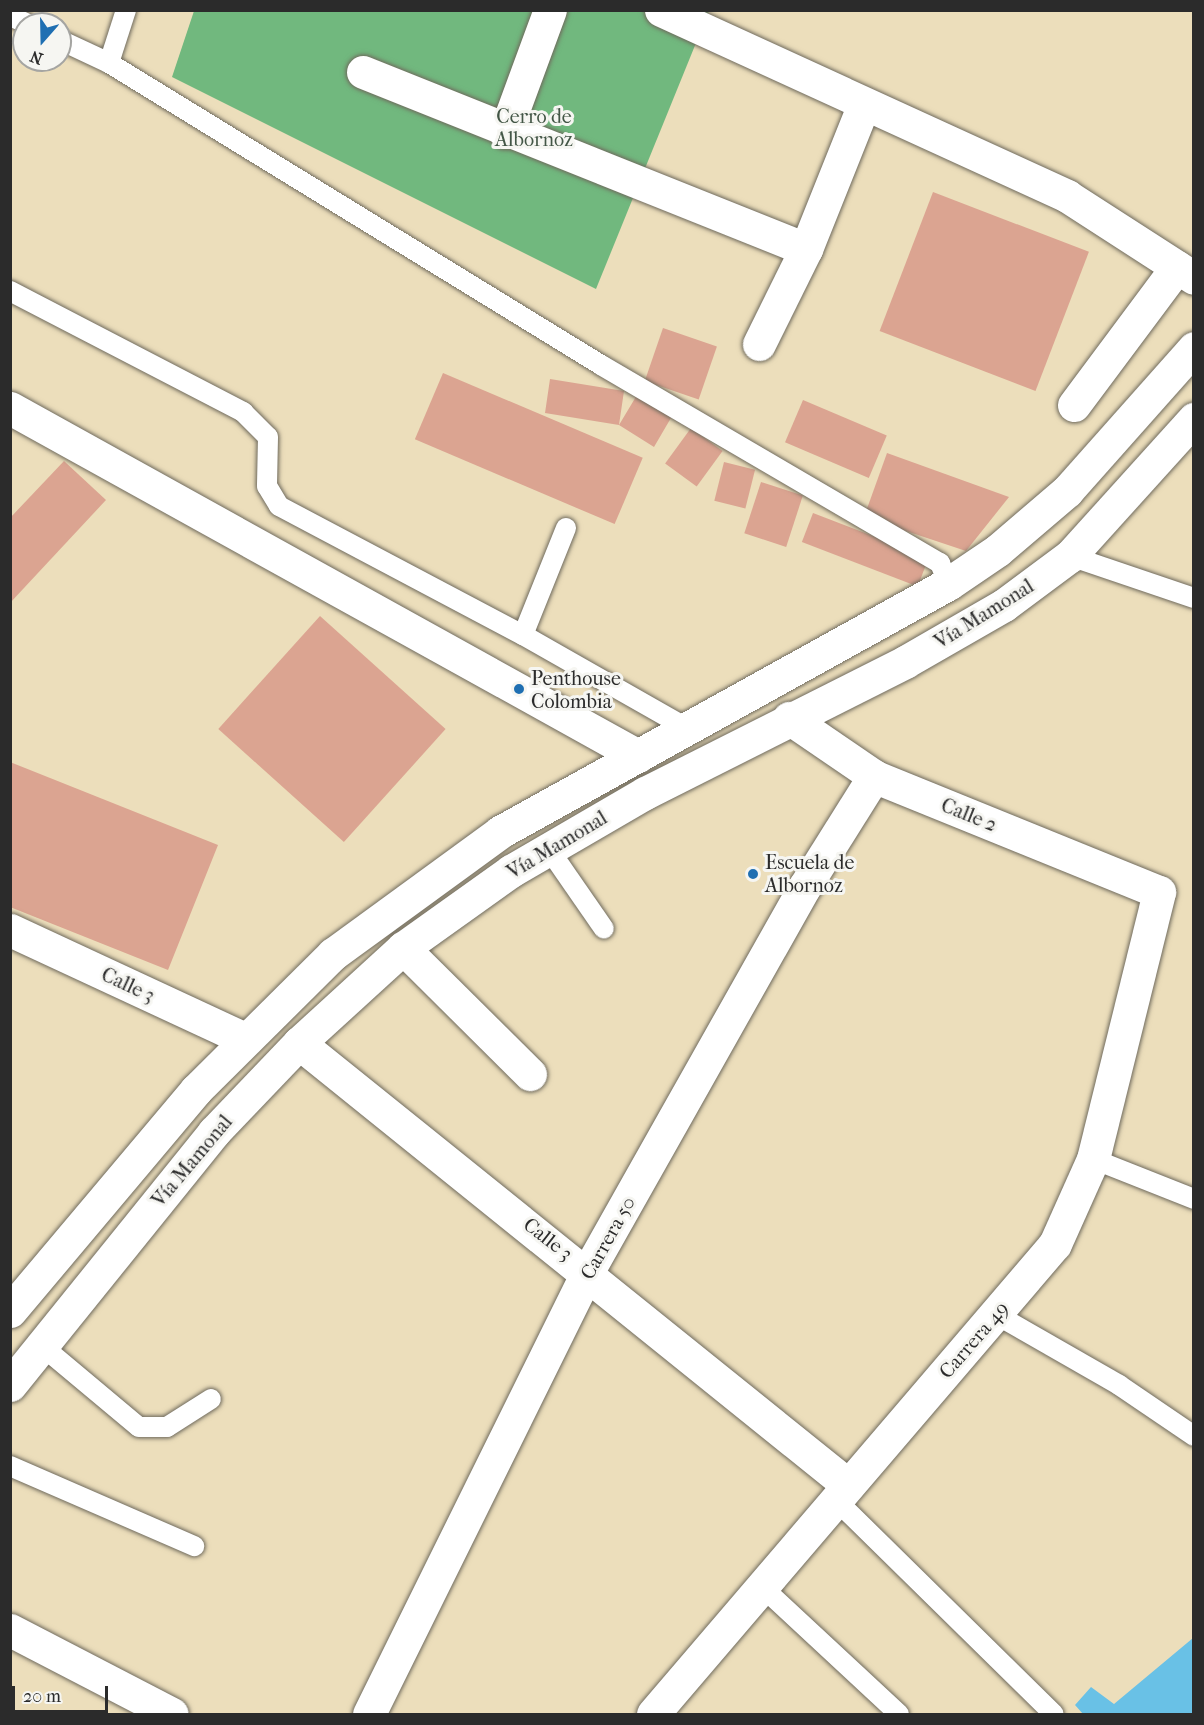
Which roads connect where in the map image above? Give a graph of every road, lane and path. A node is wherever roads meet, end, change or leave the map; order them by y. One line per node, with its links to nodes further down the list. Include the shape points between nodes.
1 (126, 10): 5 (lane)
2 (550, 10): 8 (street)
3 (661, 10): 7 (street)
4 (72, 46): 5 (lane)
5 (109, 63): 19 (lane, via 601,365 940,563)
6 (363, 72): 8 (street)
7 (864, 104): 9 (street); 10 (street, via 1067,196)
8 (506, 132): 9 (street)
9 (806, 249): 12 (street)
10 (1185, 272): 14 (street)
11 (10, 291): 21 (lane, via 243,412 268,437 267,486 279,506)
12 (759, 344)
13 (1194, 348): 19 (street, Vía Mamonal, via 1067,491)
14 (1074, 405)
15 (10, 408): 24 (street)
16 (1194, 419): 18 (street, Vía Mamonal)
17 (566, 528): 21 (lane)
18 (1070, 556): 20 (lane); 22 (street, Vía Mamonal, via 1004,605)
19 (948, 584): 23 (street, Vía Mamonal)
20 (1194, 598)
21 (523, 635): 23 (lane)
22 (789, 718): 25 (street, Calle 2); 26 (street, Vía Mamonal)
23 (687, 728): 24 (street, Vía Mamonal)
24 (638, 756): 31 (street, Vía Mamonal, via 500,832 408,895 333,954)
25 (874, 776): 27 (street, Calle 2); 36 (street, Carrera 50, via 805,886)
26 (548, 848): 28 (lane); 30 (street, Vía Mamonal)
27 (1159, 892): 34 (street, Carrera 49)
28 (604, 929)
29 (10, 930): 31 (street, Calle 3)
30 (403, 948): 32 (street, Vía Mamonal); 33 (street)
31 (245, 1039): 37 (street, Vía Mamonal)
32 (299, 1043): 36 (street, Calle 3); 39 (street, Vía Mamonal, via 214,1132)
33 (530, 1074)
34 (1093, 1159): 35 (lane); 38 (street, Carrera 49, via 1055,1244)
35 (1194, 1198)
36 (588, 1271): 44 (street, Calle 3); 49 (street, Carrera 50)
37 (10, 1311)
38 (997, 1315): 42 (lane, via 1119,1385); 44 (street, Carrera 49)
39 (42, 1346): 40 (street, Vía Mamonal); 41 (lane, via 139,1428 167,1427)
40 (10, 1385)
41 (211, 1399)
42 (1194, 1436)
43 (10, 1466): 45 (lane)
44 (842, 1493): 46 (street, Carrera 49); 52 (lane)
45 (194, 1546)
46 (759, 1584): 50 (street, Carrera 49); 51 (lane)
47 (10, 1630): 48 (street)
48 (172, 1714)
49 (369, 1714)
50 (653, 1714)
51 (899, 1714)
52 (1054, 1714)

